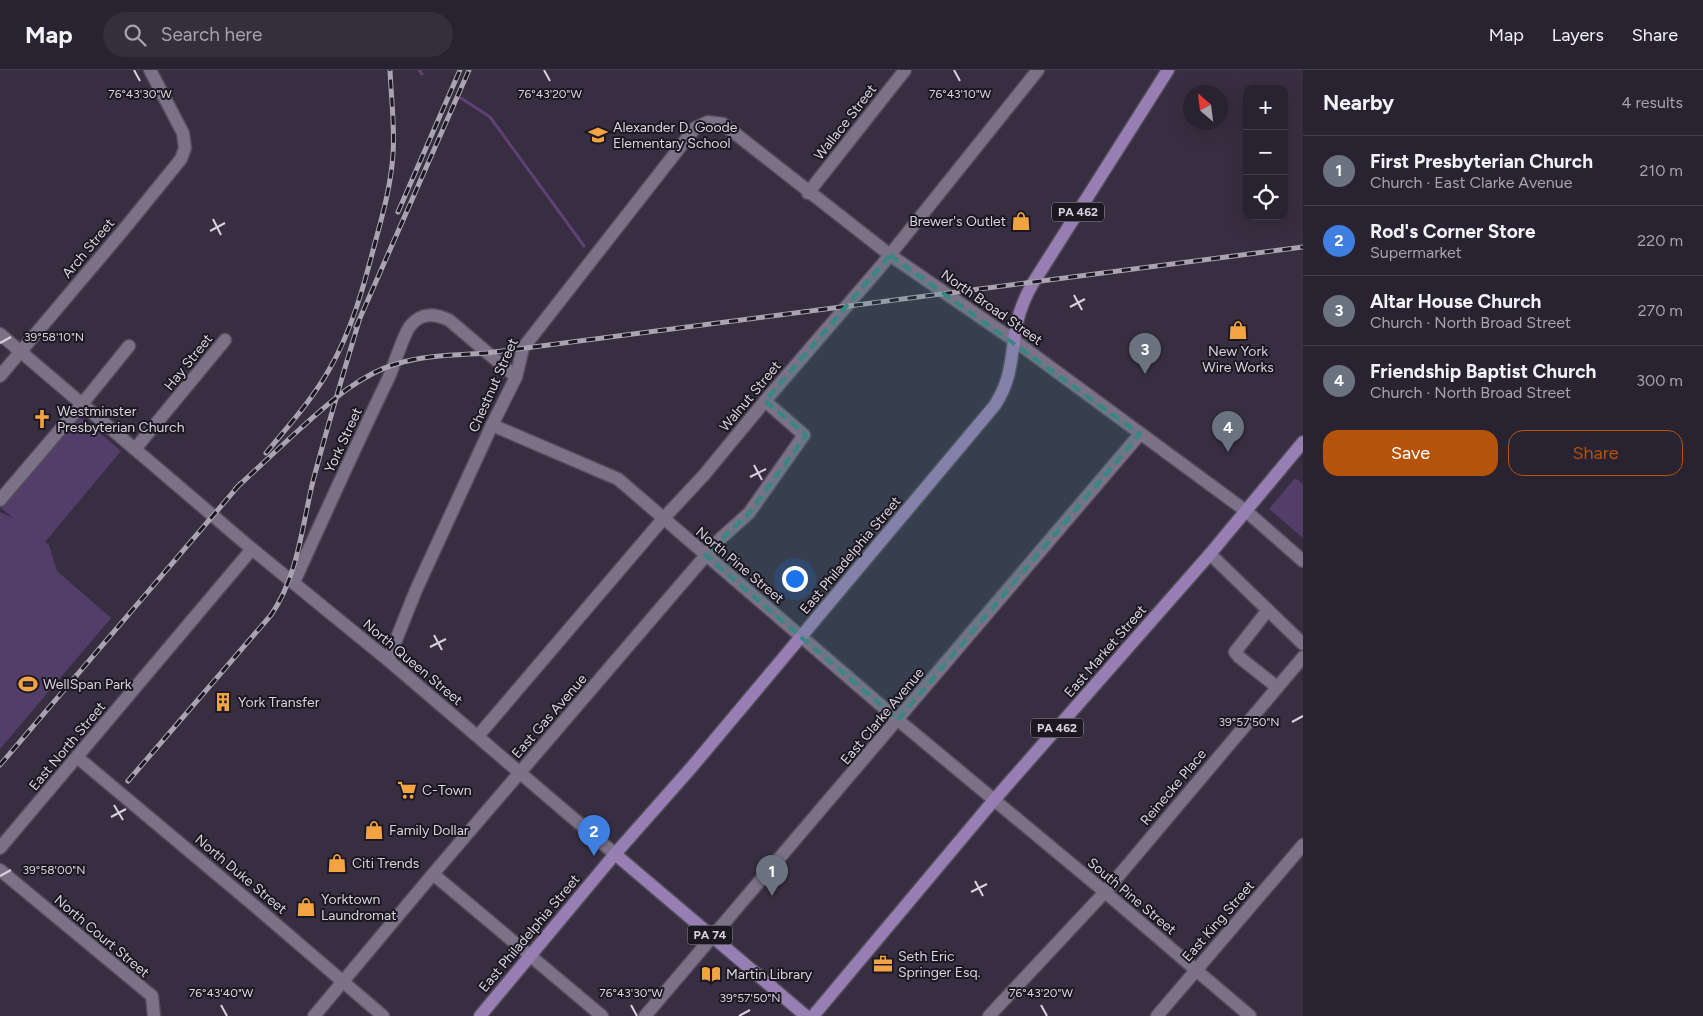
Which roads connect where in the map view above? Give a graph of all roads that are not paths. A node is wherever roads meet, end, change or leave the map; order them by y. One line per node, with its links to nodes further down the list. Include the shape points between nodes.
1 (150, 70): 12 (street, Arch Street, via 183,133 185,148 181,159)
2 (904, 70): 6 (street, Wallace Street)
3 (1038, 70): 7 (street, Walnut Street)
4 (1168, 70): 10 (main road, East Philadelphia Street / PA 462, via 1033,283 1017,322)
5 (723, 124): 6 (street, North Broad Street); 14 (street, Chestnut Street, via 708,122 695,128 523,348)
6 (808, 193): 7 (street, North Broad Street)
7 (890, 255): 10 (street, North Broad Street); 15 (street, Walnut Street)
8 (0, 334): 12 (street, North Queen Street)
9 (225, 340): 20 (street, Hay Street)
10 (1015, 341): 18 (street, North Broad Street); 30 (main road, East Philadelphia Street / PA 462, via 1009,377 995,405)
11 (129, 346): 16 (street)
12 (20, 351): 13 (street, Arch Street); 16 (street, North Queen Street)
13 (0, 376)
14 (516, 377): 17 (street, Chestnut Street); 28 (street, York Street, via 449,320 436,315 424,316 409,326 395,364)
15 (765, 401): 23 (street, Walnut Street); 26 (street, East Gas Avenue, via 804,435 749,513)
16 (82, 404): 20 (street, North Queen Street); 21 (street)
17 (492, 425): 23 (street, North Pine Street, via 618,479); 33 (street, Chestnut Street, via 416,590)
18 (1140, 434): 22 (street, North Broad Street); 35 (street, East Clarke Avenue)
19 (1303, 442): 22 (main road, East Market Street / PA 462)
20 (135, 449): 24 (street, North Queen Street)
21 (0, 500)
22 (1246, 511): 25 (main road, East Market Street / PA 462); 27 (street, North Broad Street)
23 (663, 519): 26 (street, North Pine Street); 36 (street, Walnut Street)
24 (252, 549): 28 (street, North Queen Street); 37 (street, East North Street)
25 (1210, 554): 29 (street); 39 (main road, East Market Street / PA 462)
26 (705, 556): 30 (street, North Pine Street); 38 (street, East Gas Avenue)
27 (1303, 561)
28 (294, 582): 33 (street, North Queen Street)
29 (1268, 610): 31 (street); 34 (street, via 1235,652)
30 (801, 636): 35 (street, North Pine Street); 42 (main road, East Philadelphia Street / PA 462)
31 (1303, 644)
32 (1303, 657): 34 (street, Reinecke Place)
33 (388, 660): 36 (street, North Queen Street)
34 (1277, 687): 45 (street, Reinecke Place)
35 (898, 720): 39 (street, North Pine Street); 46 (street, East Clarke Avenue)
36 (478, 736): 38 (street, North Queen Street)
37 (77, 757): 41 (street, East North Street); 49 (street, North Duke Street)
38 (520, 772): 42 (street, North Queen Street); 44 (street, East Gas Avenue)
39 (994, 800): 45 (street, South Pine Street); 57 (main road, East Market Street / PA 462)
40 (1303, 845): 48 (street, East King Street)
41 (0, 848)
42 (615, 854): 46 (main road, North Queen Street / PA 74); 47 (main road, East Philadelphia Street)
43 (0, 870): 50 (street, North Court Street, via 152,996)
44 (433, 874): 47 (street); 49 (street, East Gas Avenue)
45 (1105, 892): 48 (street, South Pine Street); 58 (street, Reinecke Place)
46 (712, 937): 55 (street, East Clarke Avenue); 56 (main road, North Queen Street / PA 74)
47 (530, 956): 53 (main road, East Philadelphia Street); 54 (street)
48 (1196, 970): 59 (street, East King Street); 60 (street, South Pine Street)
49 (343, 982): 51 (street, East Gas Avenue); 52 (street, North Duke Street)
50 (154, 1013)
51 (314, 1016)
52 (383, 1016)
53 (480, 1016)
54 (602, 1016)
55 (645, 1016)
56 (806, 1016)
57 (813, 1016)
58 (989, 1016)
59 (1156, 1016)
60 (1250, 1016)

